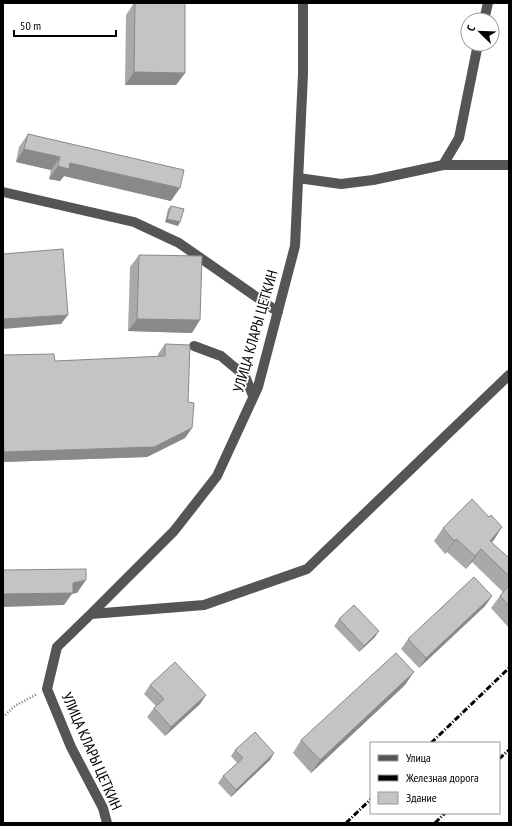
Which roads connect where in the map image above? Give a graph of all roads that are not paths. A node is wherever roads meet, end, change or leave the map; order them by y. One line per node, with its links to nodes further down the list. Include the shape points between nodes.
1 (303, 3): 5 (street, УЛИЦА КЛАРЫ ЦЕТКИН, via 303,74)
2 (476, 52): 3 (street, via 459,138)
3 (443, 165): 4 (street); 5 (street, via 341,184)
4 (509, 165)
5 (298, 178): 7 (street, УЛИЦА КЛАРЫ ЦЕТКИН, via 295,246)
6 (3, 192): 7 (street, via 134,222 178,243)
7 (278, 312): 10 (street, УЛИЦА КЛАРЫ ЦЕТКИН, via 258,387)
8 (194, 346): 10 (street, via 221,356 245,376)
9 (509, 375): 11 (street, via 308,569 204,605)
10 (253, 396): 11 (street, УЛИЦА КЛАРЫ ЦЕТКИН, via 217,476 174,531)
11 (91, 614): 12 (street, УЛИЦА КЛАРЫ ЦЕТКИН, via 57,646 47,689 72,747 103,808)
12 (107, 823)

